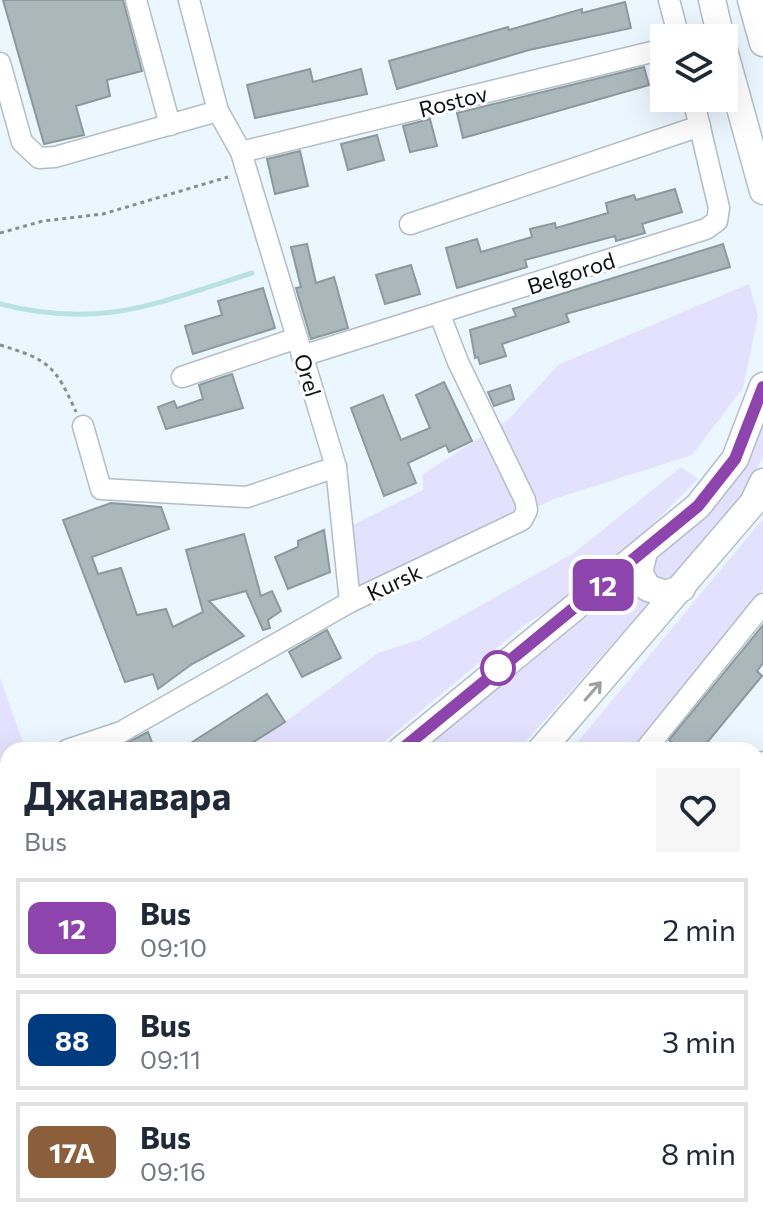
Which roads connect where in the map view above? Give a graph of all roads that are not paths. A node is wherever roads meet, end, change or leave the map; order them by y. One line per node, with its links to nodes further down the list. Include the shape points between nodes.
1 (136, 0): 14 (street)
2 (189, 0): 12 (street, Orel)
3 (669, 0): 6 (street)
4 (712, 0): 7 (main road)
5 (751, 0): 8 (main road)
6 (675, 24)
7 (715, 24)
8 (763, 43)
9 (650, 53): 16 (street, Rostov)
10 (0, 63): 14 (street, via 22,142 39,158)
11 (738, 109): 17 (main road)
12 (218, 111): 14 (street); 16 (street, Orel)
13 (696, 112): 15 (street, Belgorod)
14 (170, 125)
15 (700, 126): 18 (street); 19 (street, Belgorod, via 719,208 717,221 706,229)
16 (244, 162): 20 (street, Orel)
17 (763, 191)
18 (410, 224)
19 (440, 315): 20 (street, Belgorod); 28 (street, Kursk, via 525,500 525,516 518,524)
20 (300, 347): 21 (street, Belgorod); 24 (street, Orel)
21 (182, 377)
22 (763, 386): 26 (main road, via 749,431 729,468 698,506)
23 (83, 426): 24 (street, via 101,489 247,497)
24 (336, 467): 28 (street, Orel)
25 (763, 482): 27 (main road, via 753,503)
26 (644, 552): 27 (main road, via 639,573 648,588 666,594); 31 (main road)
27 (682, 588): 32 (main road, one-way to 27)
28 (350, 602): 30 (street, Kursk, via 121,732)
29 (763, 604): 33 (street)
30 (91, 742)
31 (411, 742)
32 (548, 742)
33 (651, 742)

